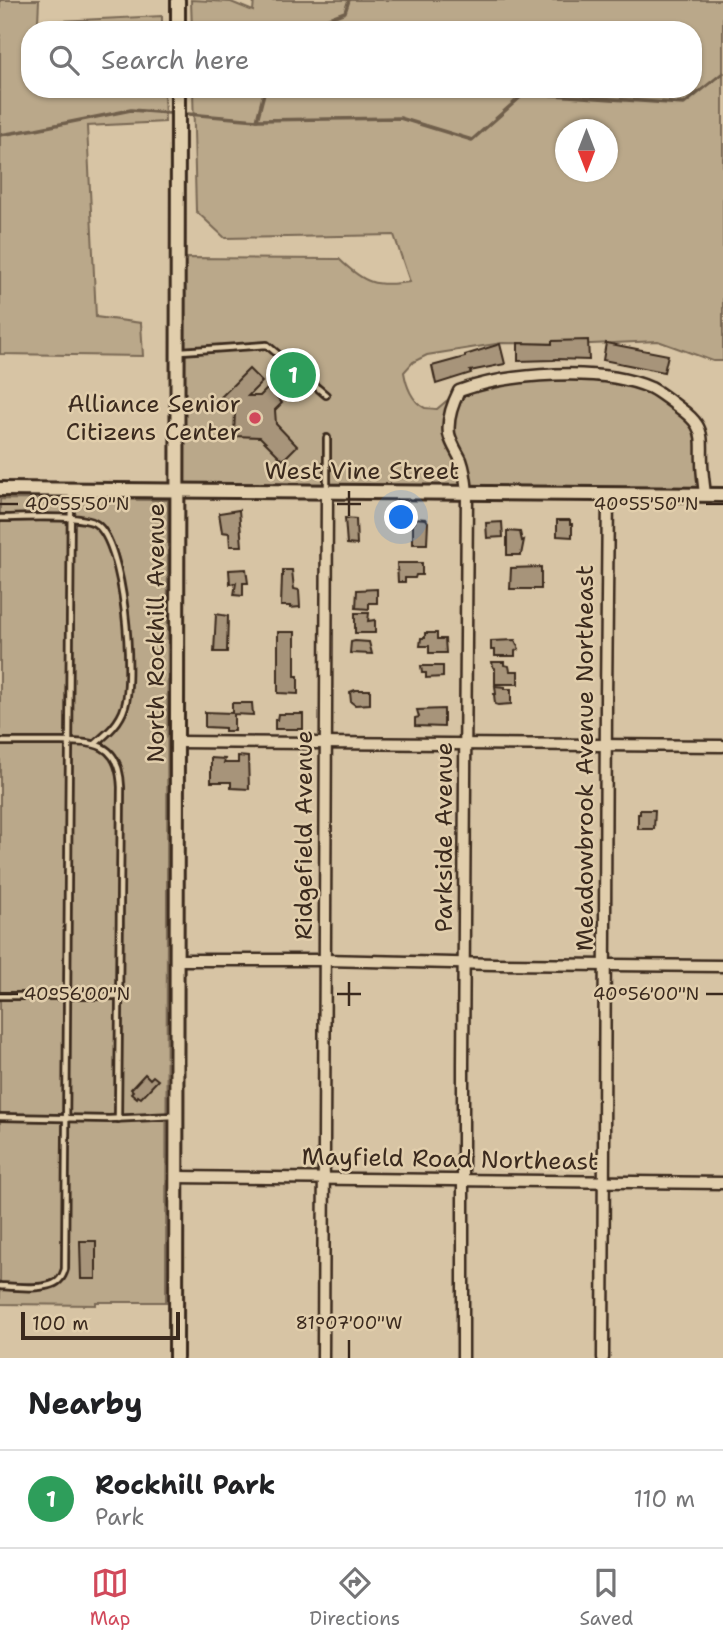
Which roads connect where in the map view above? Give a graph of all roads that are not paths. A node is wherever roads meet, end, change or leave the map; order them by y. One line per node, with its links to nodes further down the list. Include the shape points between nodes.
1 (178, 0): 2 (street)
2 (178, 21)
3 (178, 98): 4 (street, North Rockhill Avenue)
4 (178, 352): 5 (lane, via 267,345); 9 (street, North Rockhill Avenue)
5 (326, 395)
6 (327, 438): 10 (lane)
7 (0, 489): 8 (street, West Vine Street)
8 (71, 489): 9 (street, West Vine Street); 16 (lane)
9 (177, 490): 10 (street, West Vine Street); 19 (street, North Rockhill Avenue)
10 (327, 492): 11 (street, West Vine Street); 21 (street, Ridgefield Avenue)
11 (467, 493): 12 (street, West Vine Street); 13 (street, Parkside Avenue, via 462,463 449,434 459,391 519,377 591,375 653,389 696,423); 22 (street, Parkside Avenue)
12 (608, 494): 13 (street, West Vine Street); 23 (street, Meadowbrook Avenue Northeast)
13 (705, 495): 14 (street, West Vine Street)
14 (723, 495)
15 (0, 518): 16 (lane)
16 (72, 518): 18 (lane); 20 (lane, via 94,522 105,534 125,607 127,697 117,723)
17 (0, 742): 18 (lane)
18 (69, 742): 20 (lane); 31 (lane)
19 (177, 742): 21 (street); 25 (street, North Rockhill Avenue)
20 (95, 744): 32 (lane, via 112,756 120,778)
21 (325, 744): 22 (street); 26 (street, Ridgefield Avenue)
22 (465, 745): 23 (street); 27 (street, Parkside Avenue)
23 (606, 746): 24 (street); 28 (street, Meadowbrook Avenue Northeast)
24 (723, 746)
25 (176, 960): 26 (street); 33 (street, North Rockhill Avenue)
26 (324, 960): 27 (street); 38 (street, Ridgefield Avenue)
27 (464, 963): 28 (street); 39 (street, Parkside Avenue)
28 (605, 964): 29 (street); 40 (street, Meadowbrook Avenue Northeast)
29 (723, 966)
30 (0, 996): 31 (lane)
31 (67, 996): 32 (lane); 35 (lane)
32 (119, 996): 36 (lane)
33 (176, 1116): 36 (lane); 37 (street, North Rockhill Avenue)
34 (0, 1117): 35 (lane)
35 (66, 1118): 36 (lane); 42 (lane, via 64,1273 48,1286)
36 (118, 1119)
37 (176, 1177): 38 (street, Mayfield Road Northeast); 43 (street, North Rockhill Avenue)
38 (323, 1179): 39 (street, Mayfield Road Northeast); 44 (street, Ridgefield Avenue)
39 (464, 1181): 40 (street, Mayfield Road Northeast); 45 (street, Parkside Avenue)
40 (604, 1182): 41 (street, Mayfield Road Northeast); 46 (street, Meadowbrook Avenue Northeast)
41 (723, 1183)
42 (0, 1286)
43 (176, 1358)
44 (323, 1358)
45 (463, 1358)
46 (603, 1358)

